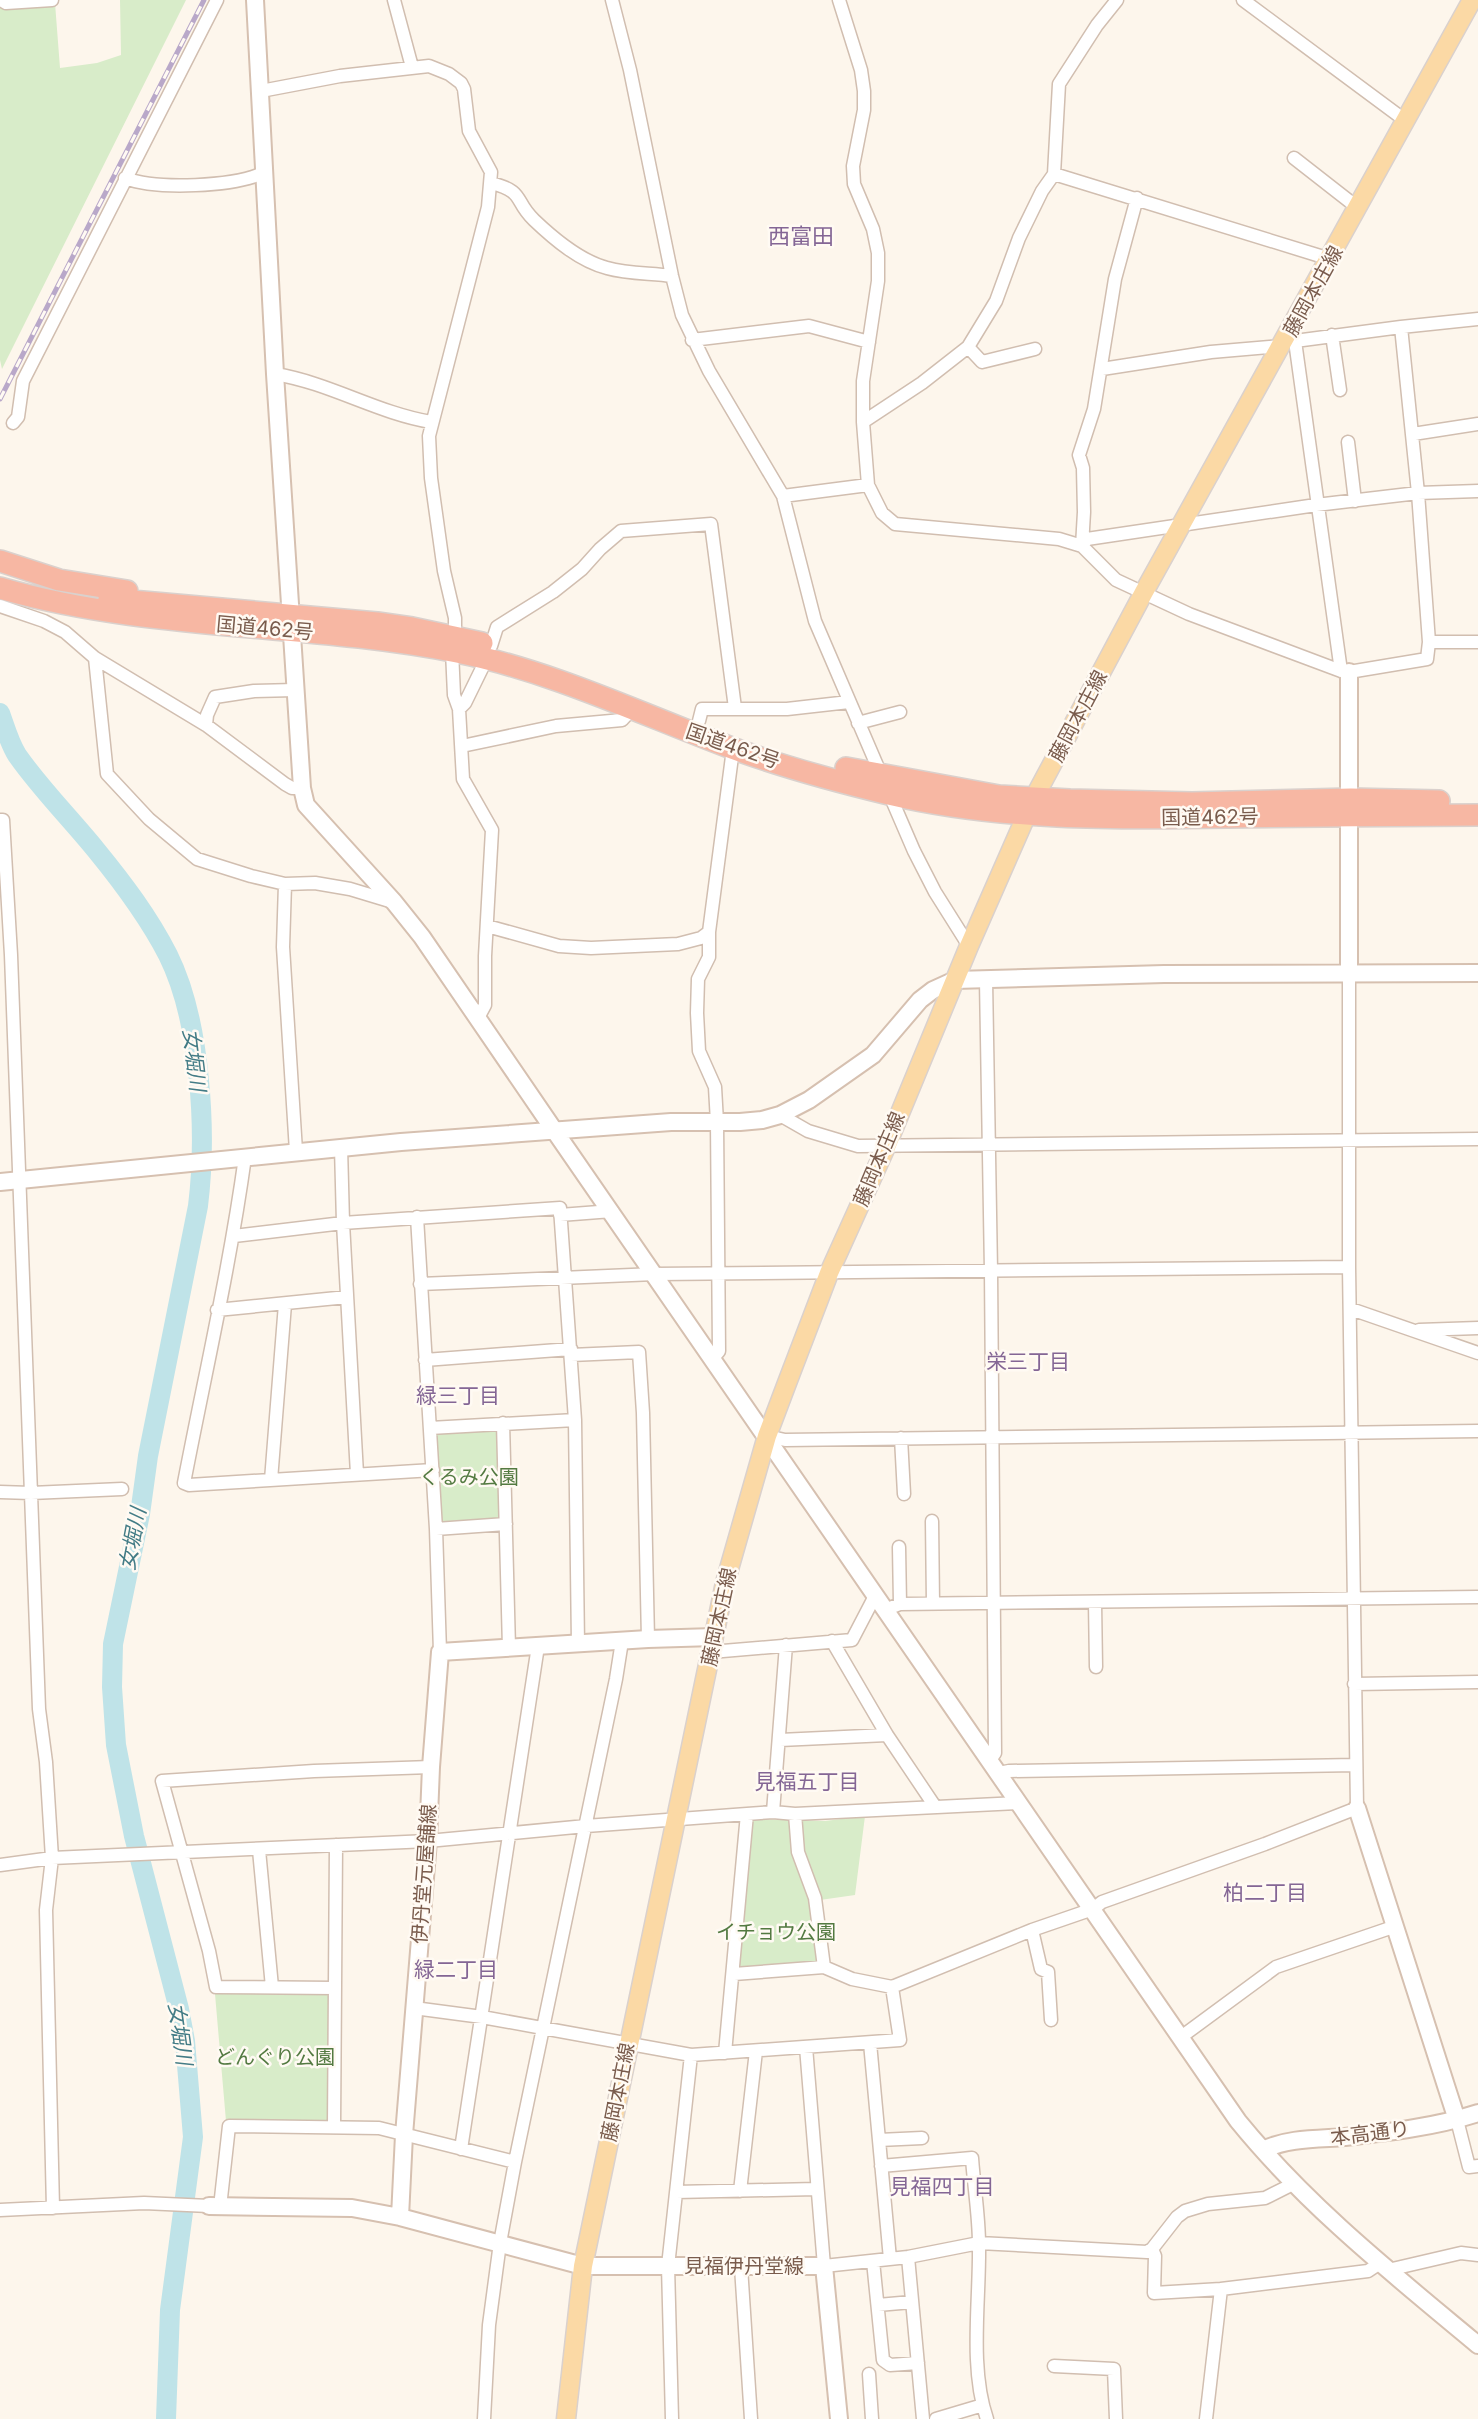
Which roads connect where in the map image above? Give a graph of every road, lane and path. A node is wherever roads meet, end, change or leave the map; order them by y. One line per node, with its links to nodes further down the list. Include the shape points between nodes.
1 (1, 0): 2 (street)
2 (52, 0)
3 (217, 0): 17 (street)
4 (255, 0): 12 (street)
5 (394, 0): 11 (street)
6 (612, 0): 22 (street)
7 (839, 0): 28 (street, via 864,91 853,166 854,184 873,229 878,253)
8 (1117, 0): 16 (street, via 1059,84)
9 (1243, 0): 13 (street)
10 (1472, 0): 13 (main road, 藤岡本庄線)
11 (412, 68): 12 (street); 18 (street, via 439,69 461,83 469,131 491,172)
12 (261, 91): 15 (street)
13 (1406, 121): 20 (main road, 藤岡本庄線)
14 (1294, 158): 20 (street)
15 (264, 172): 17 (street, via 250,179 206,184 146,183); 32 (street)
16 (1054, 174): 19 (street); 29 (street, via 1018,238 996,301)
17 (125, 178): 36 (street, via 23,381 18,417)
18 (491, 183): 22 (street, via 515,192 533,219 568,249 592,263 609,269); 34 (street)
19 (1137, 198): 21 (street); 31 (street, via 1115,279)
20 (1358, 208): 21 (main road, 藤岡本庄線)
21 (1330, 259): 27 (main road, 藤岡本庄線)
22 (672, 276): 26 (street)
23 (1478, 319): 24 (street)
24 (1401, 327): 25 (street); 38 (street)
25 (1332, 335): 27 (street); 33 (street)
26 (693, 340): 28 (street, via 809,326); 43 (street)
27 (1288, 341): 31 (street); 45 (street); 46 (main road, 藤岡本庄線)
28 (869, 342): 35 (street, via 863,381)
29 (968, 347): 30 (street, via 982,362); 35 (street)
30 (1035, 349)
31 (1102, 369): 47 (street, via 1079,455 1083,468)
32 (275, 374): 34 (street, via 318,384 406,418); 54 (street)
33 (1340, 390)
34 (431, 422): 57 (street, via 431,478 455,618)
35 (863, 422): 40 (street)
36 (13, 423)
37 (1478, 424): 38 (street)
38 (1413, 434): 42 (street)
39 (1348, 442): 44 (street)
40 (868, 485): 43 (street); 47 (street, via 882,513 895,524 1059,539)
41 (1478, 491): 42 (street)
42 (1418, 493): 44 (street); 55 (street)
43 (783, 496): 62 (street, via 814,621)
44 (1356, 501): 45 (street)
45 (1316, 505): 46 (street); 60 (street)
46 (1184, 525): 47 (street, via 1087,539); 52 (main road, 藤岡本庄線)
47 (1082, 546): 52 (street, via 1116,580)
48 (0, 561): 51 (highway)
49 (0, 575): 51 (highway, 国道462号)
50 (0, 588): 51 (highway, 国道462号)
51 (24, 590): 53 (street); 54 (highway, 国道462号, via 86,608 146,618); 54 (highway, 国道462号, via 93,587 195,600 217,609); 59 (street)
52 (1144, 592): 60 (street, via 1234,633); 75 (main road, 藤岡本庄線)
53 (0, 606)
54 (291, 622): 57 (highway, 国道462号, via 376,639); 61 (street)
55 (1429, 642): 56 (street); 60 (street, via 1427,659)
56 (1478, 642)
57 (454, 644): 58 (highway, 国道462号); 64 (street, via 453,695)
58 (489, 652): 63 (street, via 497,627 553,592 621,531 711,524); 64 (street); 65 (highway, 国道462号); 67 (highway, 国道462号, via 589,678)
59 (95, 658): 69 (street); 79 (street, via 106,774 149,819 197,859)
60 (1345, 671): 76 (street)
61 (295, 690): 69 (street, via 215,697); 73 (street)
62 (849, 702): 63 (street); 68 (street)
63 (735, 708): 67 (street, via 702,709)
64 (459, 709): 70 (street)
65 (632, 709): 70 (street, via 622,720 556,726); 71 (highway, 国道462号)
66 (900, 712): 68 (street)
67 (699, 721): 72 (highway, 国道462号)
68 (858, 723): 72 (street)
69 (206, 726): 73 (street, via 285,784)
70 (462, 746): 81 (street, via 463,779 492,830)
71 (733, 748): 72 (highway, 国道462号); 82 (street)
72 (885, 785): 75 (highway, 国道462号, via 961,807); 83 (street, via 934,892)
73 (302, 788): 80 (street, via 311,812)
74 (1478, 802): 76 (highway, 国道462号)
75 (1030, 807): 76 (highway, 国道462号, via 1152,818); 83 (main road, 藤岡本庄線)
76 (1350, 807): 77 (highway, 国道462号); 85 (street)
77 (1478, 815)
78 (0, 820): 99 (street, via 11,955)
79 (285, 884): 80 (street, via 315,883); 97 (street, via 283,947)
80 (394, 902): 88 (street)
81 (487, 926): 82 (street, via 559,946 591,948 678,944); 88 (street, via 485,1005)
82 (709, 932): 90 (street, via 709,957 698,979 697,1013 699,1052 715,1087)
83 (969, 946): 86 (main road, 藤岡本庄線)
84 (1478, 973): 85 (street)
85 (1349, 974): 87 (street, via 1164,974); 93 (street)
86 (955, 980): 87 (street); 89 (street, via 920,1000 873,1055 809,1100); 96 (main road, 藤岡本庄線)
87 (986, 980): 94 (street)
88 (478, 1018): 91 (street)
89 (780, 1115): 90 (street); 96 (street, via 808,1131 836,1140)
90 (717, 1122): 91 (street); 110 (street)
91 (554, 1130): 95 (street); 101 (street)
92 (1478, 1139): 93 (street)
93 (1349, 1141): 94 (street); 106 (street)
94 (989, 1146): 96 (street); 107 (street)
95 (341, 1147): 97 (street); 104 (street)
96 (886, 1147): 108 (main road, 藤岡本庄線)
97 (296, 1151): 98 (street)
98 (246, 1157): 99 (street); 105 (street)
99 (18, 1180): 100 (street); 136 (street)
100 (0, 1182)
101 (612, 1211): 102 (street); 109 (street)
102 (560, 1215): 103 (street, via 560,1208); 111 (street)
103 (417, 1217): 104 (street); 112 (street)
104 (343, 1223): 105 (street); 113 (street)
105 (234, 1236): 116 (street)
106 (1349, 1267): 107 (street); 115 (street)
107 (991, 1271): 108 (street); 129 (street)
108 (829, 1273): 110 (street); 128 (main road, 藤岡本庄線)
109 (656, 1274): 110 (street); 111 (street); 121 (street)
110 (717, 1274): 121 (street, via 719,1351)
111 (567, 1278): 112 (street); 119 (street)
112 (420, 1284): 122 (street)
113 (347, 1297): 114 (street); 132 (street)
114 (285, 1304): 116 (street); 133 (street)
115 (1351, 1309): 118 (street); 127 (street)
116 (217, 1310): 133 (street, via 184,1483)
117 (1478, 1328): 118 (street)
118 (1409, 1330): 120 (street)
119 (571, 1352): 122 (street); 123 (street); 149 (street, via 639,1352)
120 (1478, 1353)
121 (713, 1358): 128 (street)
122 (424, 1360): 125 (street)
123 (575, 1420): 124 (street); 152 (street)
124 (503, 1423): 125 (street); 139 (street)
125 (430, 1428): 131 (street)
126 (1478, 1431): 127 (street)
127 (1352, 1432): 129 (street); 144 (street)
128 (767, 1436): 130 (street, via 785,1440); 142 (street); 153 (main road, 藤岡本庄線, via 725,1583)
129 (992, 1436): 130 (street); 146 (street)
130 (901, 1438): 137 (street)
131 (433, 1470): 132 (street); 140 (street)
132 (357, 1474): 133 (street)
133 (272, 1480)
134 (122, 1489): 136 (street)
135 (0, 1492): 136 (street)
136 (31, 1493): 179 (street, via 39,1709)
137 (904, 1494)
138 (932, 1521): 147 (street)
139 (506, 1524): 140 (street); 156 (street)
140 (436, 1529): 157 (street)
141 (899, 1547): 148 (street)
142 (876, 1594): 148 (street); 151 (street, via 852,1640)
143 (1478, 1597): 144 (street)
144 (1354, 1599): 145 (street); 160 (street)
145 (1095, 1602): 146 (street); 158 (street)
146 (995, 1603): 147 (street); 165 (street)
147 (933, 1604): 148 (street)
148 (893, 1607): 165 (street)
149 (648, 1639): 150 (street); 153 (street)
150 (622, 1641): 152 (street); 173 (street)
151 (832, 1641): 154 (street); 161 (street)
152 (578, 1644): 155 (street)
153 (712, 1644): 154 (street); 172 (main road, 藤岡本庄線)
154 (786, 1645): 162 (street)
155 (538, 1646): 156 (street); 174 (street)
156 (509, 1648): 157 (street)
157 (440, 1652): 164 (street, 伊丹堂元屋舗線)
158 (1096, 1667)
159 (1478, 1682): 160 (street)
160 (1354, 1684): 163 (street)
161 (887, 1735): 162 (street); 167 (street)
162 (780, 1740): 169 (street)
163 (1356, 1765): 165 (street, via 1009,1771); 168 (street)
164 (431, 1767): 175 (street, 伊丹堂元屋舗線); 178 (street, via 162,1781)
165 (995, 1767): 166 (street)
166 (1018, 1803): 167 (street); 181 (street)
167 (934, 1806): 171 (street)
168 (1357, 1808): 181 (street, via 1102,1902); 182 (street)
169 (773, 1812): 170 (street); 171 (street)
170 (747, 1814): 172 (street); 185 (street)
171 (795, 1814): 184 (street, via 798,1852 815,1898)
172 (675, 1818): 173 (street); 195 (main road, 藤岡本庄線)
173 (586, 1826): 174 (street); 192 (street)
174 (509, 1834): 175 (street); 190 (street)
175 (428, 1841): 176 (street); 189 (street, 伊丹堂元屋舗線)
176 (336, 1845): 177 (street); 188 (street)
177 (259, 1850): 178 (street); 186 (street)
178 (175, 1854): 179 (street); 186 (street, via 209,1951 216,1987)
179 (52, 1858): 180 (street); 216 (street, via 46,1910)
180 (0, 1865)
181 (1093, 1909): 183 (street); 193 (street)
182 (1396, 1926): 193 (street, via 1276,1967); 201 (street)
183 (1032, 1930): 187 (street); 191 (street, via 1041,1968 1048,1972)
184 (824, 1967): 185 (street); 187 (street, via 852,1979)
185 (734, 1974): 198 (street)
186 (272, 1987): 188 (street)
187 (892, 1987): 194 (street, via 900,2040)
188 (334, 1988): 202 (street)
189 (414, 2008): 190 (street); 203 (street, 伊丹堂元屋舗線)
190 (482, 2018): 192 (street); 206 (street)
191 (1051, 2020)
192 (544, 2029): 195 (street); 208 (street)
193 (1180, 2037): 207 (street)
194 (870, 2043): 196 (street); 205 (street)
195 (627, 2044): 199 (street); 226 (main road, 藤岡本庄線)
196 (806, 2048): 197 (street); 212 (street)
197 (756, 2051): 198 (street); 213 (street)
198 (725, 2053): 199 (street)
199 (691, 2055): 214 (street)
200 (1478, 2113): 201 (street, 本高通り)
201 (1456, 2120): 207 (street, 本高通り, via 1382,2133 1290,2142); 210 (street, via 1469,2166)
202 (334, 2126): 203 (street, via 379,2128); 215 (street, via 229,2126)
203 (404, 2135): 206 (street); 218 (street, 伊丹堂元屋舗線)
204 (922, 2138): 205 (street)
205 (879, 2140): 209 (street)
206 (460, 2149): 208 (street)
207 (1263, 2150): 211 (street)
208 (515, 2162): 219 (street)
209 (881, 2166): 220 (street, via 972,2158); 224 (street)
210 (1478, 2166)
211 (1293, 2184): 221 (street, via 1265,2198 1208,2204 1185,2211); 229 (street)
212 (816, 2189): 213 (street); 228 (street)
213 (740, 2190): 214 (street)
214 (676, 2192): 227 (street)
215 (214, 2207): 216 (street, via 144,2203); 218 (street, via 352,2208)
216 (53, 2208): 217 (street)
217 (0, 2210)
218 (400, 2217): 219 (street)
219 (500, 2243): 226 (street); 239 (street, via 489,2325)
220 (979, 2243): 221 (street, via 1141,2252); 223 (street); 238 (street, via 978,2353)
221 (1152, 2249): 231 (street, via 1154,2294)
222 (1478, 2255): 229 (street, via 1461,2253)
223 (908, 2256): 224 (street); 232 (street)
224 (890, 2259): 225 (street)
225 (873, 2261): 228 (street); 233 (street)
226 (583, 2266): 227 (street, 見福伊丹堂線); 240 (main road, 藤岡本庄線)
227 (668, 2266): 230 (street, 見福伊丹堂線); 241 (street)
228 (824, 2266): 230 (street, 見福伊丹堂線); 243 (street, 見福伊丹堂線)
229 (1384, 2266): 231 (street); 234 (street)
230 (741, 2267): 242 (street)
231 (1221, 2289): 249 (street)
232 (912, 2302): 233 (street); 235 (street)
233 (878, 2305): 235 (street, via 883,2360 890,2366)
234 (1478, 2345)
235 (918, 2363): 245 (street)
236 (1054, 2366): 248 (street, via 1114,2369)
237 (868, 2374): 244 (street)
238 (983, 2405): 246 (street); 247 (street)
239 (484, 2419)
240 (566, 2419)
241 (672, 2419)
242 (751, 2419)
243 (839, 2419)
244 (872, 2419)
245 (924, 2419)
246 (936, 2419)
247 (987, 2419)
248 (1116, 2419)
249 (1206, 2419)

